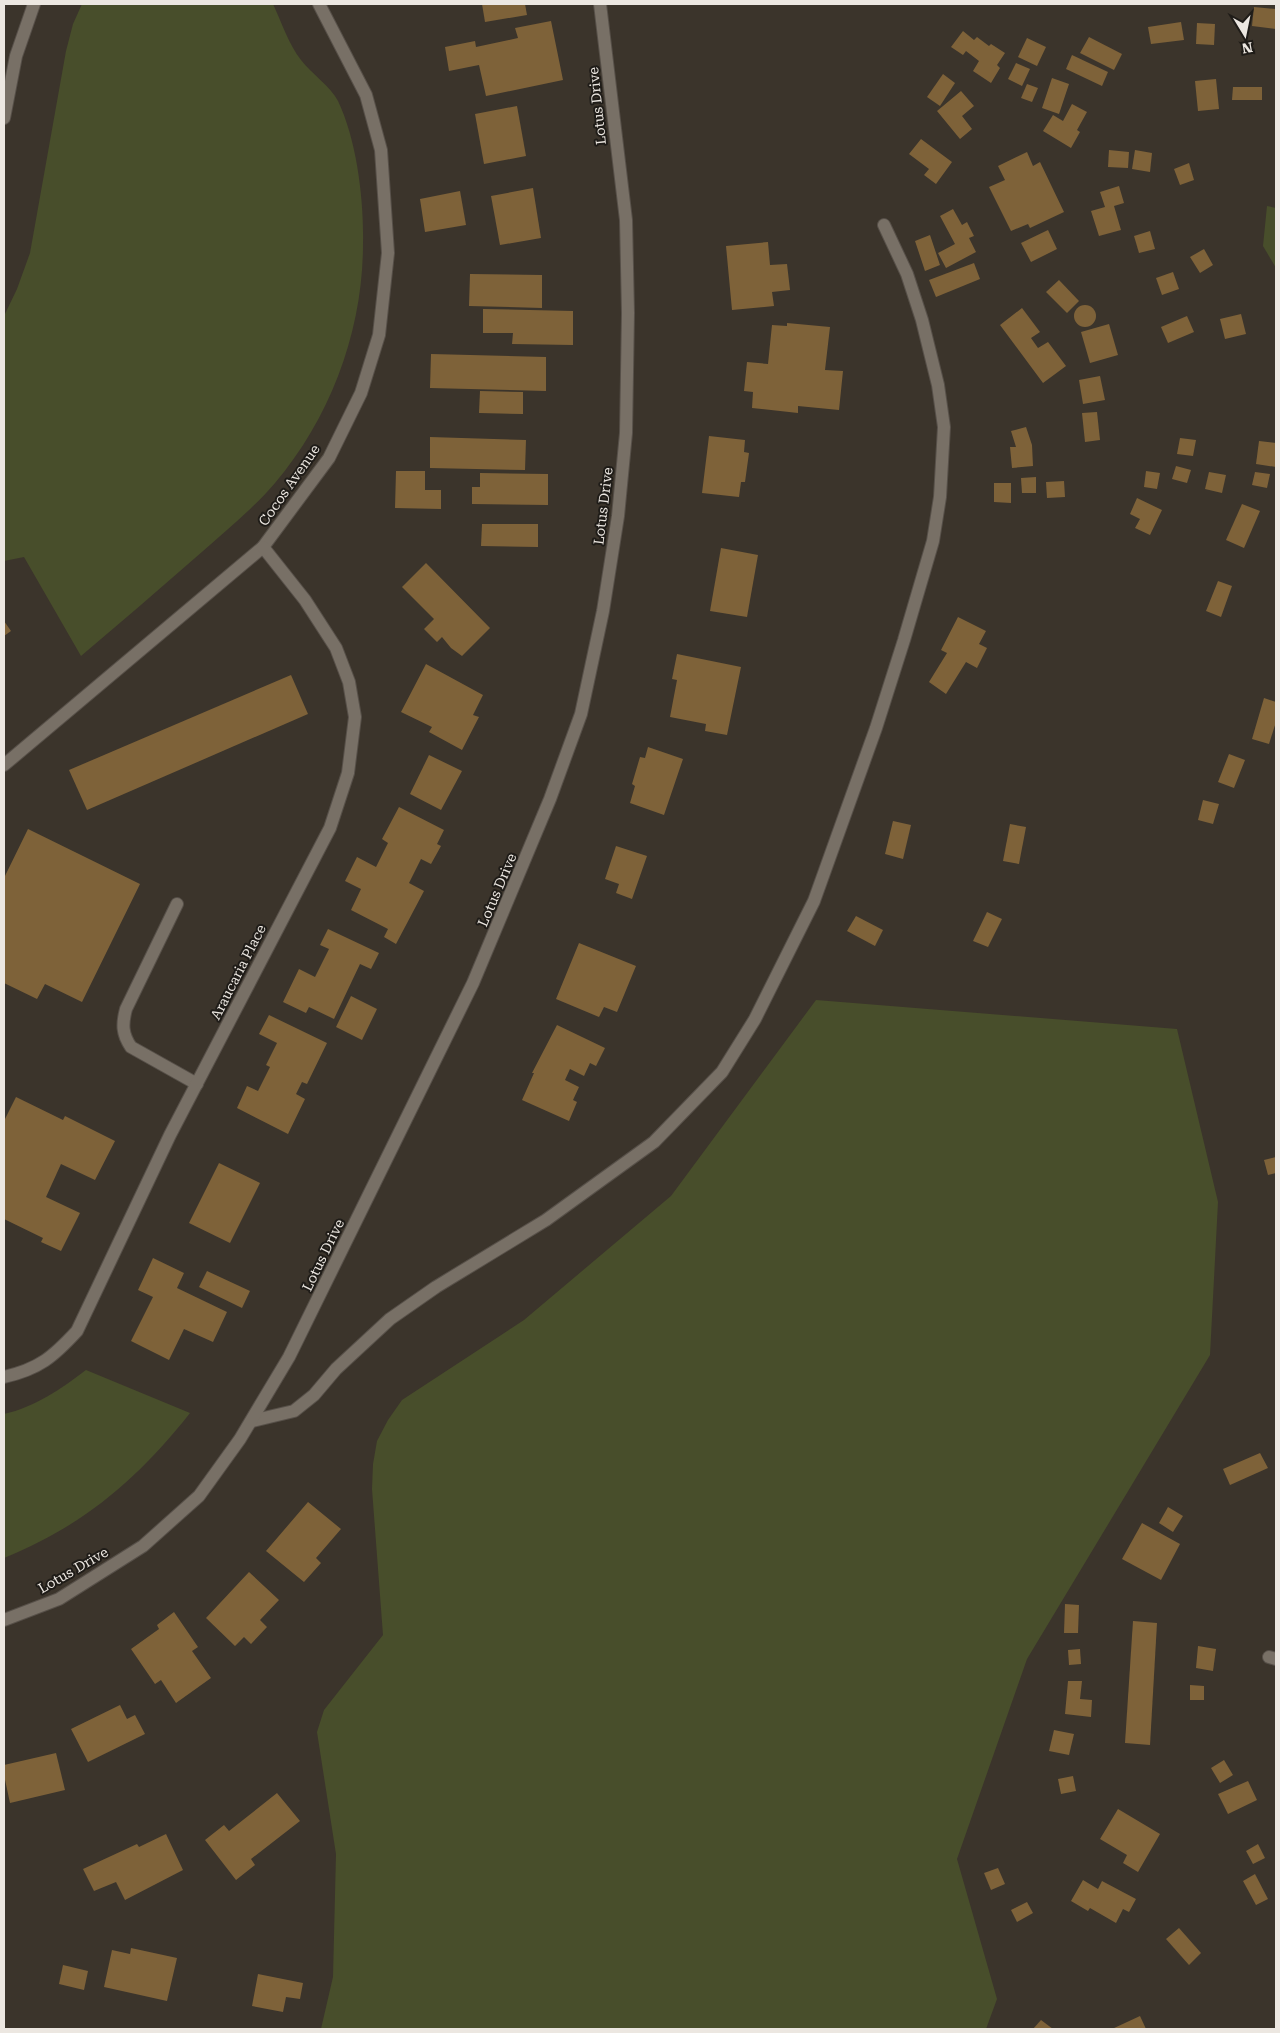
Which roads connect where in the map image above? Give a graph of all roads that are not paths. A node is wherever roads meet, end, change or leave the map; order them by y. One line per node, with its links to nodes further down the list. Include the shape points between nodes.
1 (34, 4): 4 (street, via 16,56)
2 (319, 4): 6 (street, Cocos Avenue, via 366,95 381,150 388,253 379,335 361,393 329,458)
3 (600, 4): 11 (street, Lotus Drive, via 626,220 626,433 618,516 603,611 581,714 550,800 473,984 289,1358)
4 (4, 118)
5 (884, 225): 11 (street, via 907,274 938,385 944,427 940,497 933,541 876,728 814,901 755,1019 722,1072 654,1142 546,1220 390,1320 294,1411)
6 (263, 547): 7 (street, Cocos Avenue); 9 (street, Araucaria Place, via 306,600 336,648 349,682 355,717 348,773 330,828)
7 (4, 765)
8 (177, 904): 9 (street, via 126,1009 122,1025 131,1047)
9 (197, 1084): 10 (street, Araucaria Place, via 77,1331 54,1355 34,1367)
10 (4, 1377)
11 (252, 1421): 12 (street, Lotus Drive, via 199,1496 143,1546 59,1598)
12 (4, 1620)

